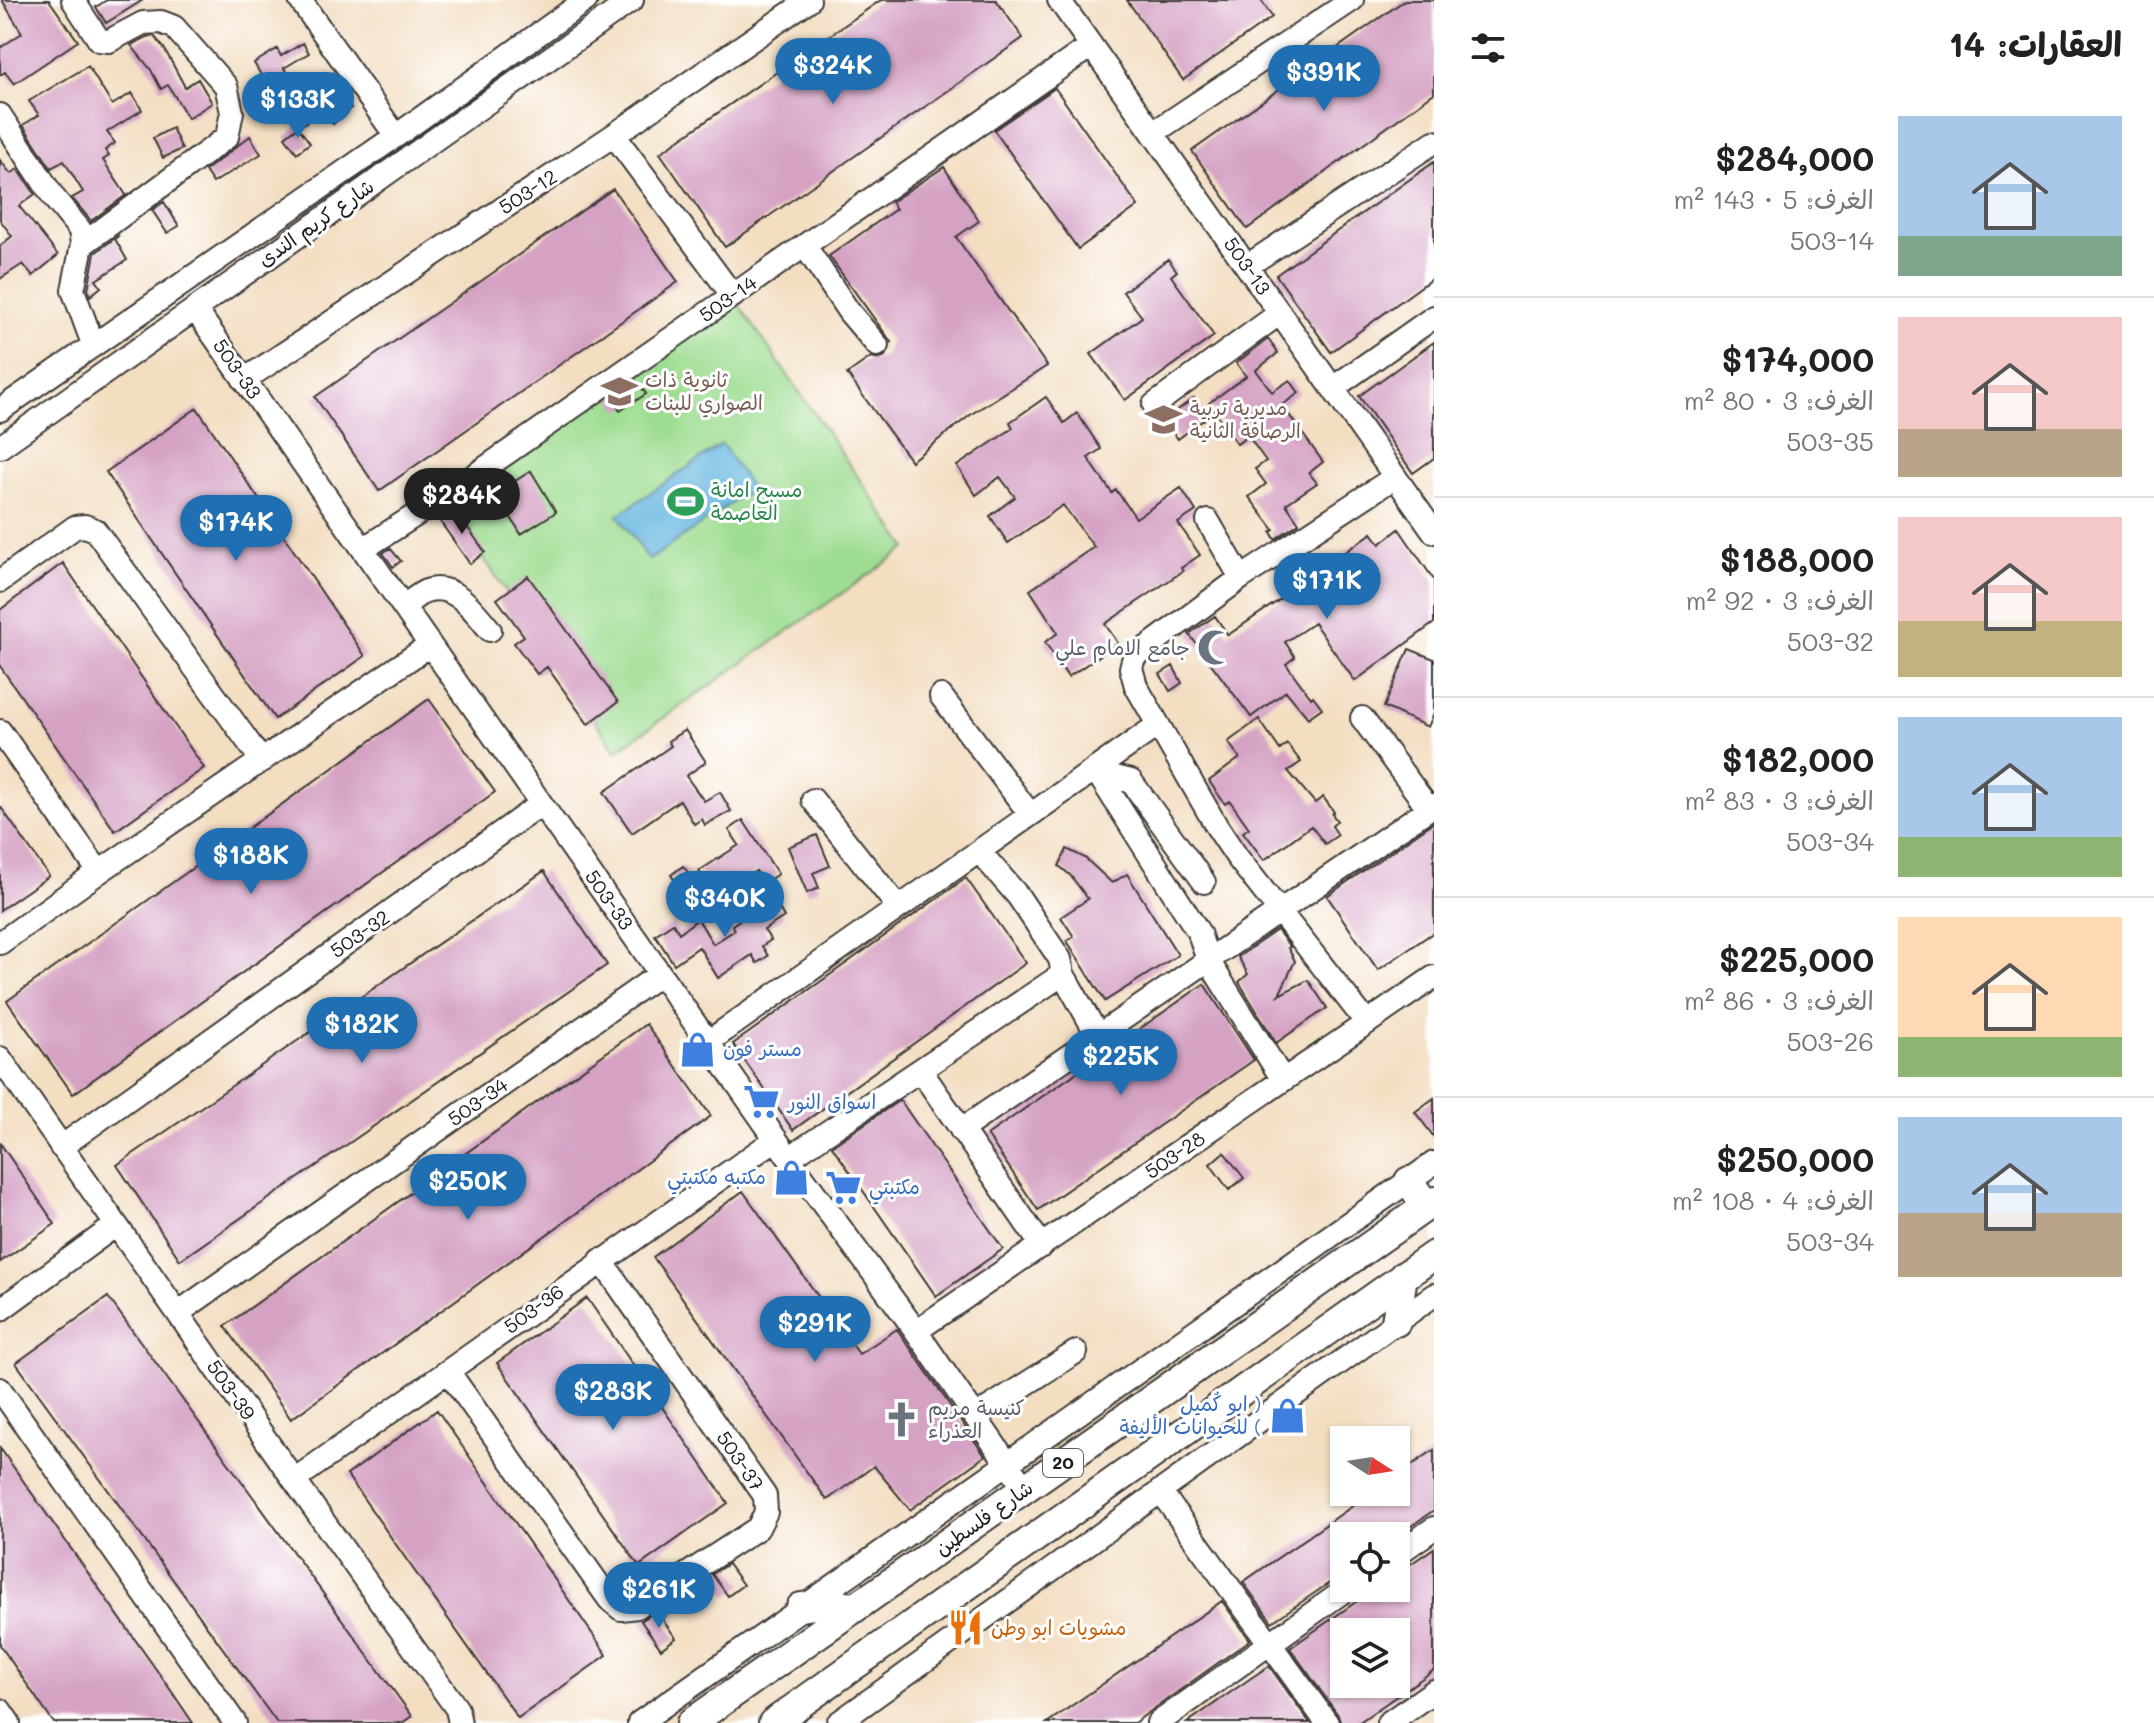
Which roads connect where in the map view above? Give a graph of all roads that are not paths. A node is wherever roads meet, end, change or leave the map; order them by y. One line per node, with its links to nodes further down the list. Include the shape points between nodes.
1 (73, 0): 17 (street, via 99,40 109,41 143,23 174,27 226,86 232,112 227,137)
2 (300, 0): 13 (street)
3 (586, 0): 13 (street, شارع كريم الندى)
4 (632, 0): 16 (street, شارع كريم الندى)
5 (809, 0): 12 (street, 503-12)
6 (1059, 0): 9 (street, 503-13)
7 (1352, 0): 8 (street)
8 (1319, 10): 11 (street)
9 (1091, 46): 11 (street, 503-13); 18 (street, 503-14)
10 (0, 115): 17 (street, via 76,223)
11 (1153, 133): 19 (street, 503-13)
12 (614, 135): 20 (street); 26 (street, 503-12)
13 (396, 136): 15 (street, شارع كريم الندى)
14 (1434, 142): 19 (street)
15 (297, 204): 16 (street); 24 (street, شارع كريم الندى)
16 (313, 224): 21 (street, شارع كريم الندى)
17 (82, 245): 24 (street, via 73,290)
18 (805, 246): 20 (street, 503-14); 25 (street)
19 (1247, 266): 22 (street, 503-13)
20 (733, 296): 35 (street, 503-14)
21 (195, 309): 26 (street, 503-33); 30 (street, شارع كريم الندى)
22 (1280, 313): 27 (street, 503-13); 28 (street)
23 (1434, 317): 27 (street)
24 (93, 344): 29 (street, شارع كريم الندى)
25 (877, 345)
26 (244, 380): 35 (street, 503-33)
27 (1333, 388): 31 (street, 503-13)
28 (1154, 405)
29 (0, 410)
30 (0, 447)
31 (1395, 477): 32 (street, 503-13); 36 (street)
32 (1425, 501): 34 (street, 503-13)
33 (1208, 521): 36 (street)
34 (1434, 532)
35 (363, 549): 38 (street, 503-33)
36 (1241, 578): 43 (street, via 1134,657 1136,686)
37 (0, 581): 45 (street, via 75,527 95,530)
38 (404, 606): 39 (street, via 428,590 445,591 463,599); 40 (street, 503-33)
39 (490, 630)
40 (430, 645): 45 (street); 48 (street, 503-33)
41 (941, 696): 50 (street)
42 (1362, 718): 49 (street)
43 (1158, 725): 46 (street); 55 (street, via 1217,827)
44 (0, 731): 52 (street)
45 (262, 761): 52 (street)
46 (1100, 776): 50 (street); 53 (street, via 1131,781); 57 (street, via 1199,933)
47 (813, 800): 54 (street)
48 (541, 804): 58 (street, 503-33); 69 (street, 503-32)
49 (1431, 807): 55 (street)
50 (1030, 814): 51 (street)
51 (979, 851): 54 (street); 59 (street, via 1026,909 1060,959)
52 (99, 872): 56 (street)
53 (1204, 882)
54 (898, 907): 63 (street)
55 (1280, 910): 57 (street); 61 (street)
56 (0, 943)
57 (1208, 960): 62 (street); 66 (street)
58 (660, 974): 63 (street, 503-33); 81 (street, 503-34)
59 (1063, 974): 62 (street); 65 (street)
60 (1434, 977): 61 (street, 503-28)
61 (1367, 1023): 66 (street, 503-28)
62 (1098, 1036): 67 (street)
63 (708, 1042): 68 (street, 503-33)
64 (0, 1058): 69 (street, 503-39)
65 (921, 1071): 67 (street); 70 (street)
66 (1283, 1080): 75 (street, 503-28)
67 (961, 1130): 75 (street)
68 (776, 1139): 70 (street, 503-33); 77 (street, 503-36)
69 (61, 1147): 74 (street, 503-39)
70 (789, 1158): 83 (street, 503-33)
71 (1434, 1163): 72 (street)
72 (1409, 1181): 73 (main road); 88 (street)
73 (1430, 1204): 90 (main road, شارع فلسطين / 20)
74 (116, 1225): 80 (street); 81 (street, 503-39)
75 (1042, 1246): 83 (street, 503-28)
76 (1434, 1255): 78 (main road, 20)
77 (601, 1260): 85 (street, 503-36); 85 (street, 503-37, via 765,1496 766,1512 758,1528 637,1607 621,1609)
78 (1403, 1276): 82 (main road); 105 (main road, 20)
79 (1434, 1295): 82 (street)
80 (0, 1310)
81 (178, 1313): 89 (street, 503-39)
82 (1396, 1322): 91 (street)
83 (916, 1331): 87 (street, 503-33)
84 (1076, 1352): 87 (street)
85 (448, 1371): 89 (street, 503-36)
86 (0, 1389): 101 (street)
87 (976, 1416): 88 (street, 503-33)
88 (1006, 1462): 90 (street, 503-33); 95 (street)
89 (294, 1480): 102 (street, 503-39, via 457,1709)
90 (1025, 1489): 96 (main road, شارع فلسطين / 20)
91 (1160, 1491): 97 (street); 106 (street)
92 (1434, 1528): 93 (street)
93 (1410, 1545)
94 (1330, 1600): 97 (street)
95 (801, 1607): 96 (main road); 103 (street)
96 (856, 1607): 104 (main road, شارع فلسطين / 20)
97 (1270, 1642): 107 (street); 108 (street)
98 (1434, 1691): 109 (street)
99 (0, 1710): 100 (street)
100 (9, 1723)
101 (235, 1723)
102 (460, 1723)
103 (639, 1723)
104 (691, 1723)
105 (773, 1723)
106 (838, 1723)
107 (1158, 1723)
108 (1327, 1723)
109 (1388, 1723)

